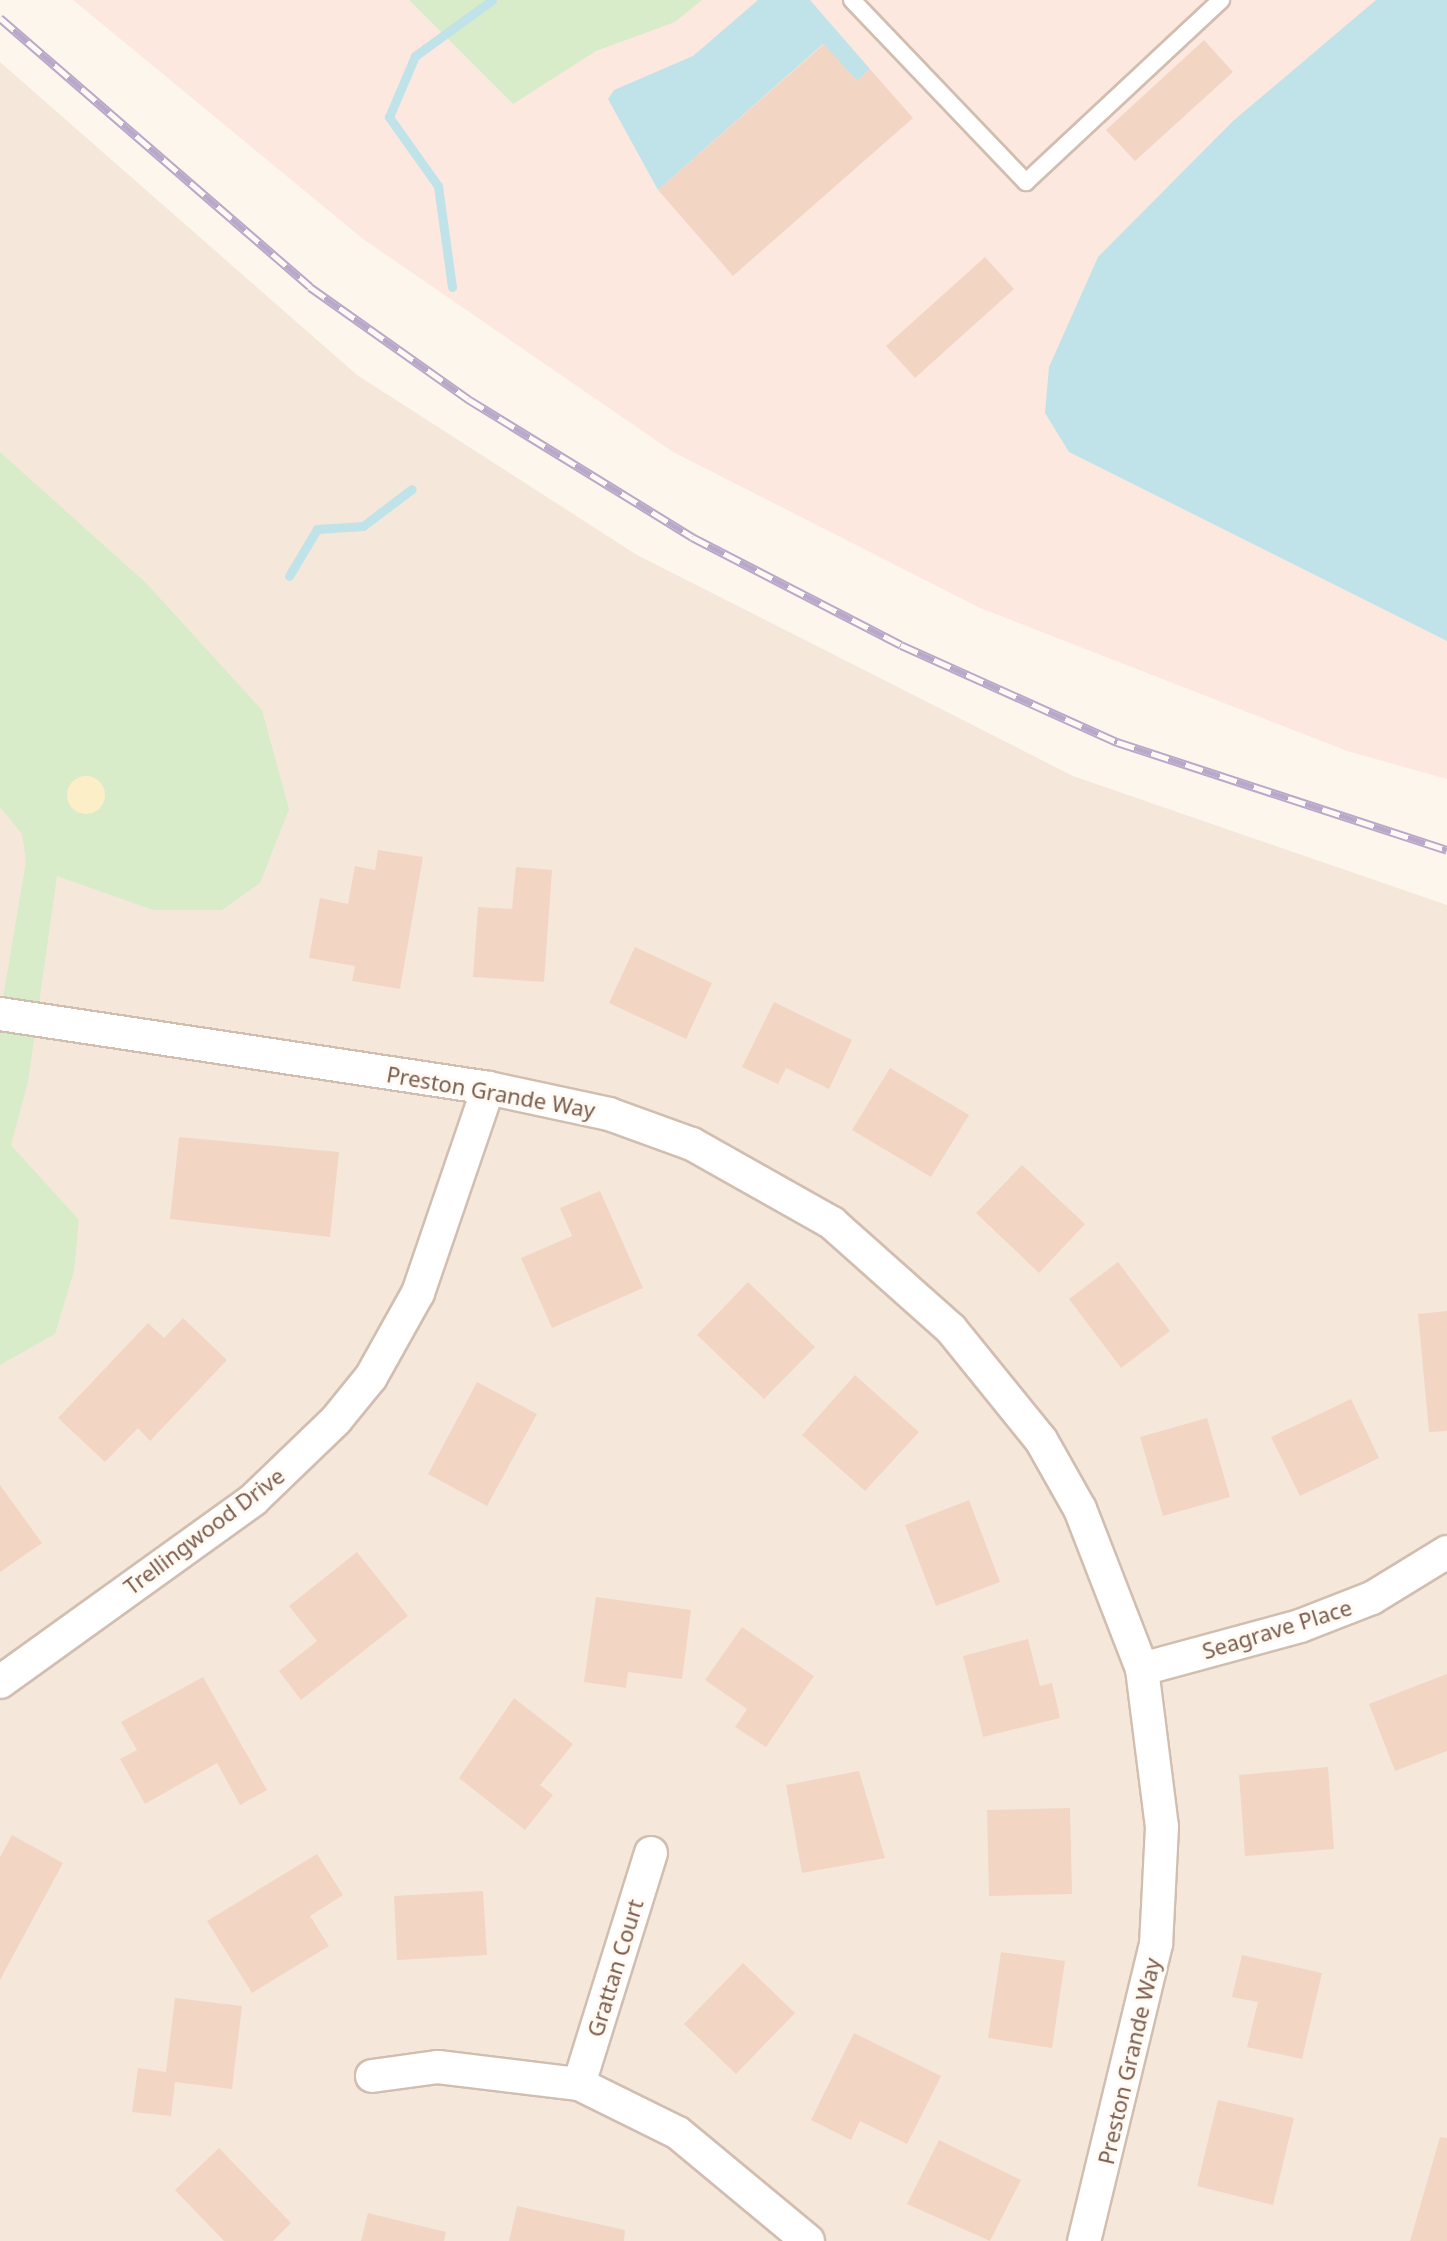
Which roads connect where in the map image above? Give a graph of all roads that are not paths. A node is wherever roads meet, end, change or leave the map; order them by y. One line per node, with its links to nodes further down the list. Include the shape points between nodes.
1 (852, 0): 2 (lane, via 1026,182)
2 (1221, 0)
3 (0, 1014): 4 (street, Preston Grande Way)
4 (488, 1088): 6 (street, Preston Grande Way, via 609,1114 692,1144 832,1223 898,1276 1041,1440 1080,1509); 7 (street, Trellingwood Drive, via 418,1293 371,1377 336,1420 253,1500)
5 (1447, 1552): 6 (street, Seagrave Place, via 1372,1598 1300,1626)
6 (1142, 1669): 12 (street, Preston Grande Way, via 1162,1827 1156,1944)
7 (0, 1682)
8 (651, 1853): 10 (street, Grattan Court)
9 (372, 2076): 10 (street, via 438,2067)
10 (579, 2084): 11 (street, via 678,2133)
11 (808, 2241)
12 (1084, 2241)

